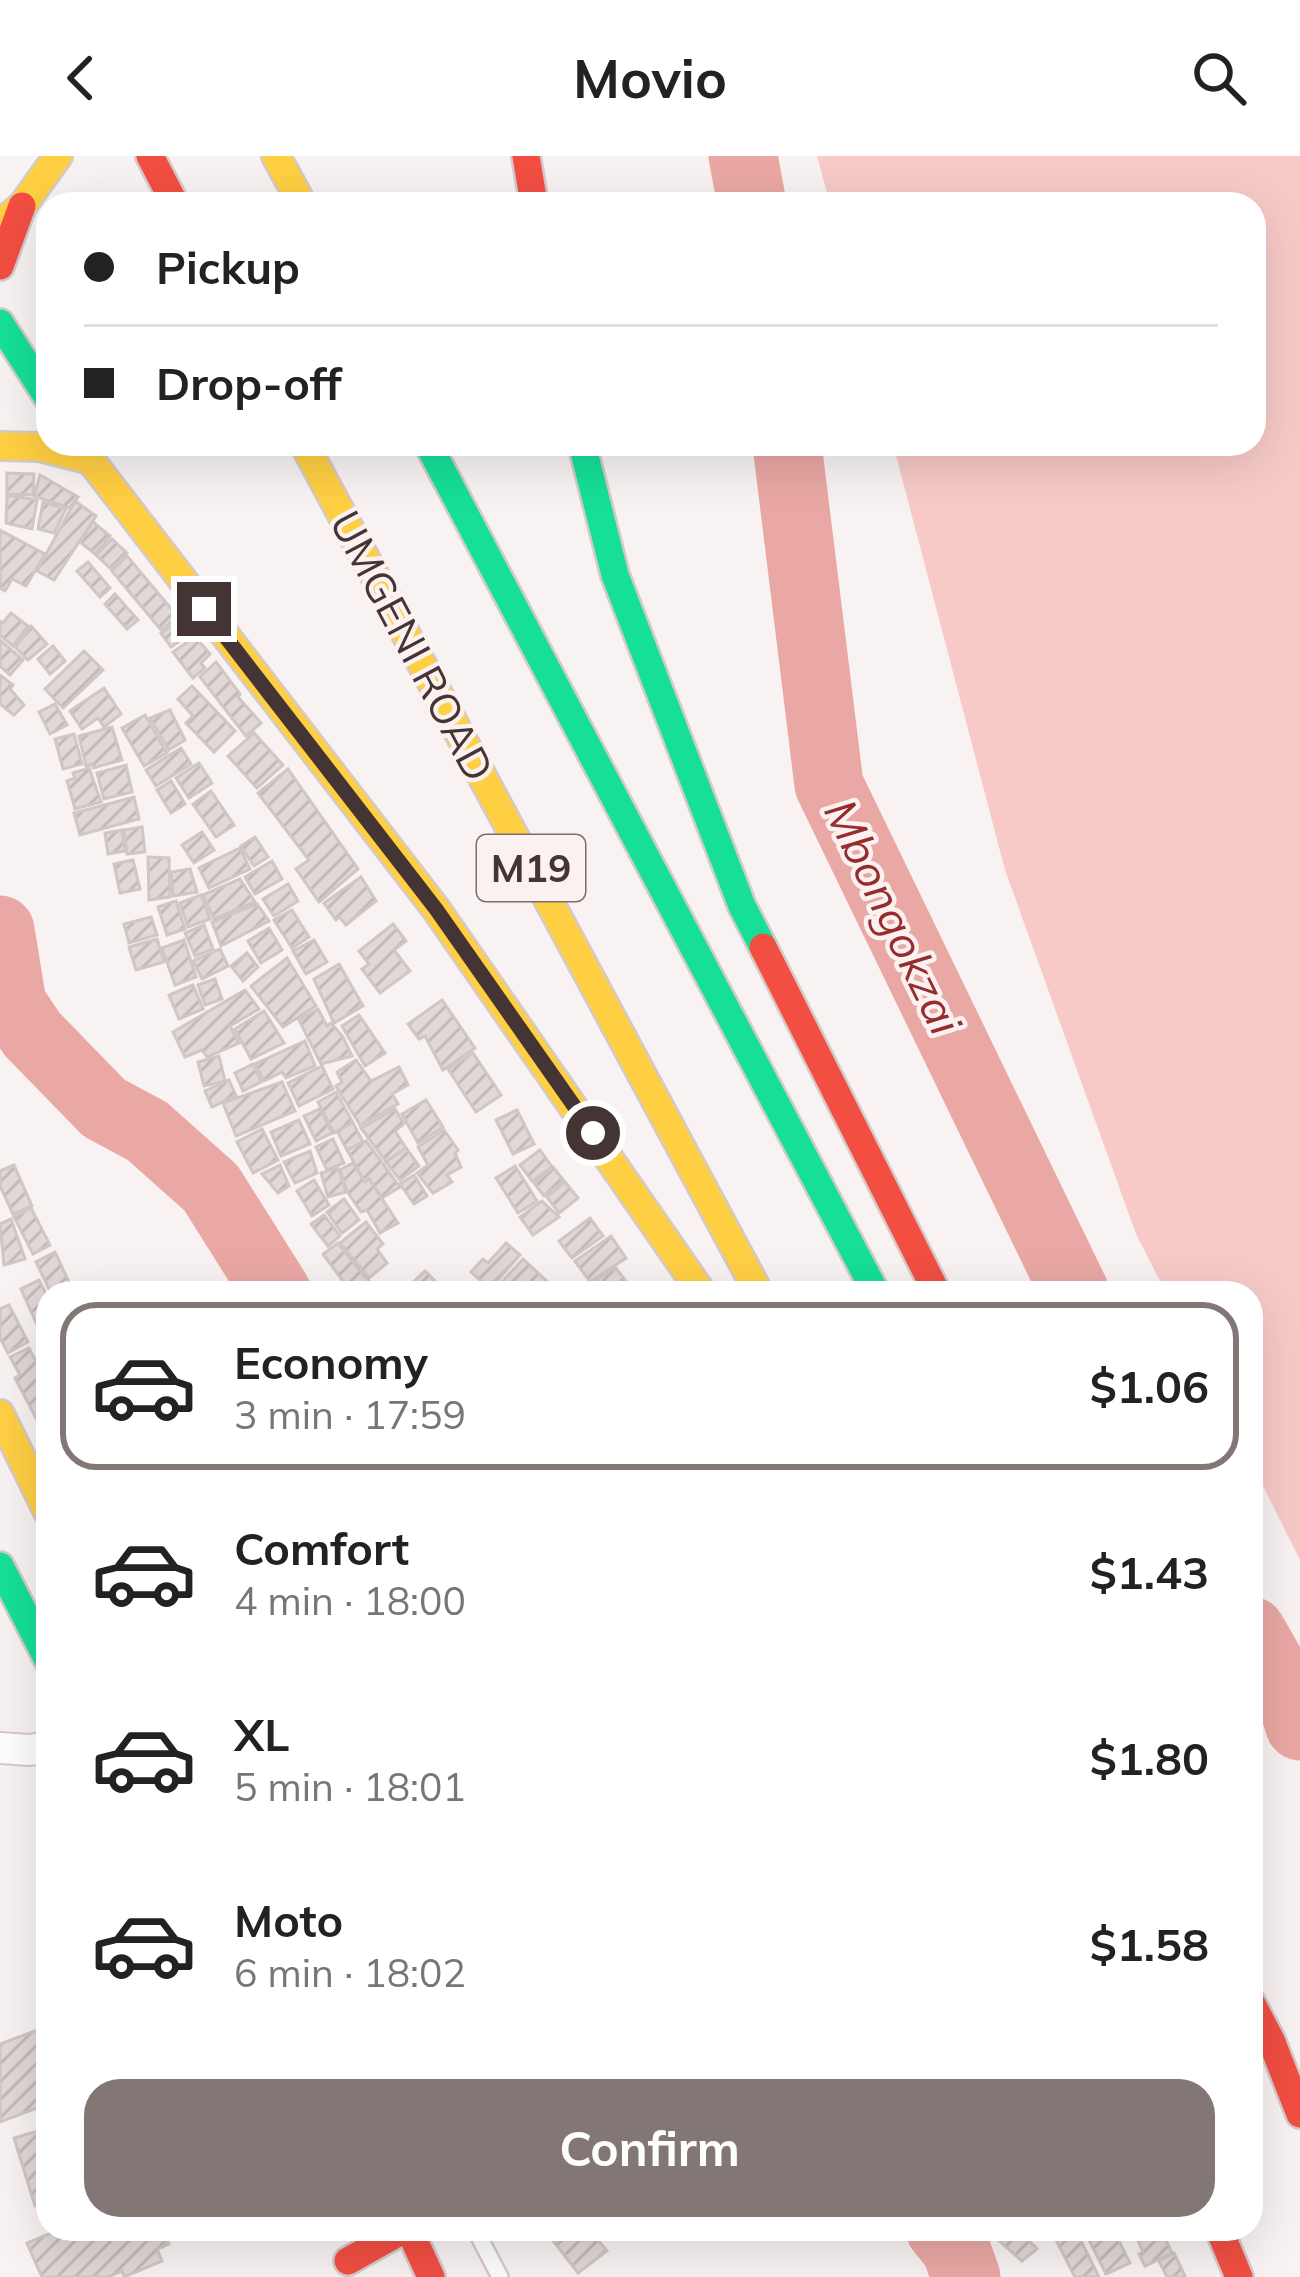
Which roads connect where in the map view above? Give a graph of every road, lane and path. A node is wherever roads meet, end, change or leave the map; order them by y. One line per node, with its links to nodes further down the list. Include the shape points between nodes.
1 (58, 156): 8 (main road)
2 (150, 156): 5 (main road)
3 (526, 156): 7 (main road)
4 (279, 160): 6 (main road)
5 (169, 192)
6 (296, 192)
7 (532, 192)
8 (11, 215): 9 (main road)
9 (0, 266)
10 (0, 323): 11 (main road)
11 (36, 379)
12 (0, 446): 13 (main road)
13 (36, 447)
14 (85, 456): 18 (main road, via 436,909)
15 (310, 456): 19 (main road, UMGENI ROAD / M19)
16 (434, 456): 20 (main road, M19)
17 (585, 456): 21 (main road, via 615,575 742,906)
18 (694, 1281)
19 (753, 1281)
20 (870, 1281)
21 (931, 1281)
22 (0, 1414): 23 (main road)
23 (36, 1488)
24 (0, 1566): 25 (main road)
25 (36, 1636)
26 (0, 1748): 27 (street)
27 (36, 1749)
28 (1263, 2015): 30 (main road)
29 (1263, 2025): 30 (main road)
30 (1271, 2040): 31 (main road)
31 (1300, 2114)
32 (339, 2241): 37 (main road)
33 (390, 2241): 37 (main road)
34 (413, 2241): 38 (main road)
35 (481, 2241): 39 (lane)
36 (1224, 2241): 40 (main road)
37 (352, 2269)
38 (431, 2277)
39 (500, 2277)
40 (1239, 2277)

